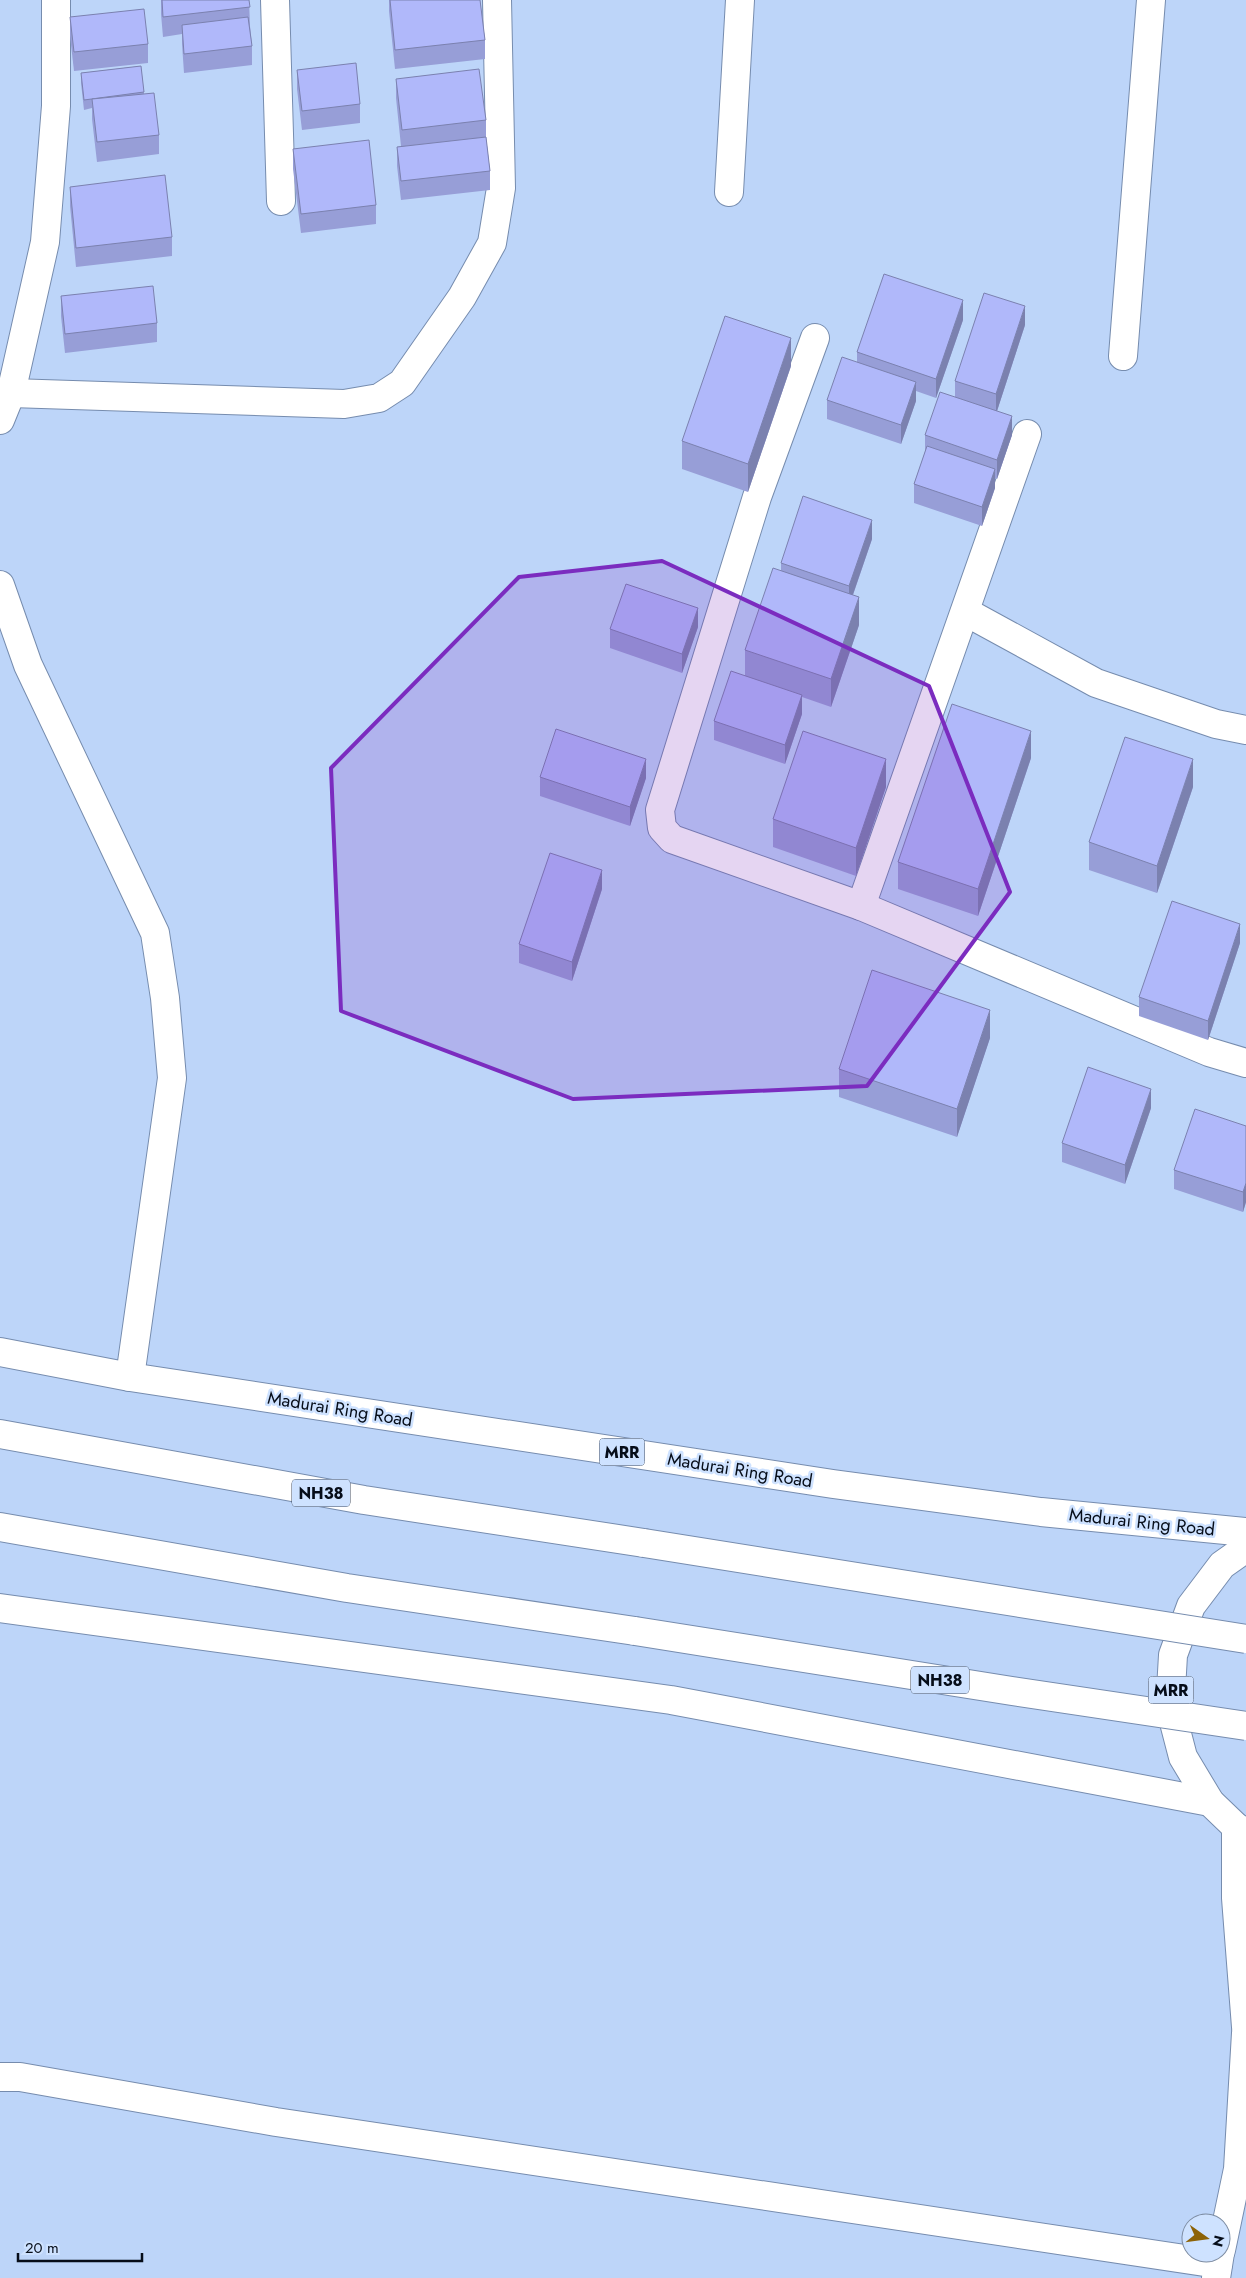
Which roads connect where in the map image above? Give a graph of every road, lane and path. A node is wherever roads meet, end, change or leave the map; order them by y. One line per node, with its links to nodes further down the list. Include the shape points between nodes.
1 (56, 0): 10 (main road, via 56,106 45,242)
2 (275, 0): 7 (main road)
3 (497, 0): 10 (main road, via 501,188 492,243 462,297 402,383 379,398 344,404)
4 (740, 0): 6 (main road)
5 (1151, 0): 9 (main road)
6 (729, 192)
7 (281, 201)
8 (815, 338): 16 (main road, via 757,498 660,810 662,828 672,839)
9 (1123, 356)
10 (10, 393): 11 (main road)
11 (0, 420)
12 (1027, 434): 14 (main road)
13 (0, 584): 19 (main road, via 28,665 155,933 172,1078)
14 (966, 612): 15 (main road, via 1096,683 1216,724); 16 (main road)
15 (1246, 730)
16 (861, 906): 17 (main road, via 1209,1052)
17 (1246, 1063)
18 (0, 1352): 19 (main road, Madurai Ring Road / MRR)
19 (130, 1377): 22 (main road, Madurai Ring Road / MRR, via 833,1484 1041,1512)
20 (0, 1434): 25 (main road, NH38, bridge, via 364,1500)
21 (0, 1527): 26 (main road, NH38, bridge, via 347,1588)
22 (1246, 1532)
23 (1246, 1548): 27 (main road, Madurai Ring Road / MRR, via 1222,1565 1191,1606 1173,1655 1170,1707 1183,1758)
24 (0, 1608): 27 (main road, via 671,1700)
25 (1246, 1640)
26 (1246, 1726)
27 (1210, 1802): 28 (main road, Madurai Ring Road / MRR)
28 (1241, 1830): 29 (main road, via 1236,1898)
29 (1246, 2027)
30 (1246, 2033): 32 (main road)
31 (0, 2077): 34 (main road, via 20,2077 276,2122)
32 (1242, 2160): 33 (main road)
33 (1230, 2213)
34 (1181, 2255)

